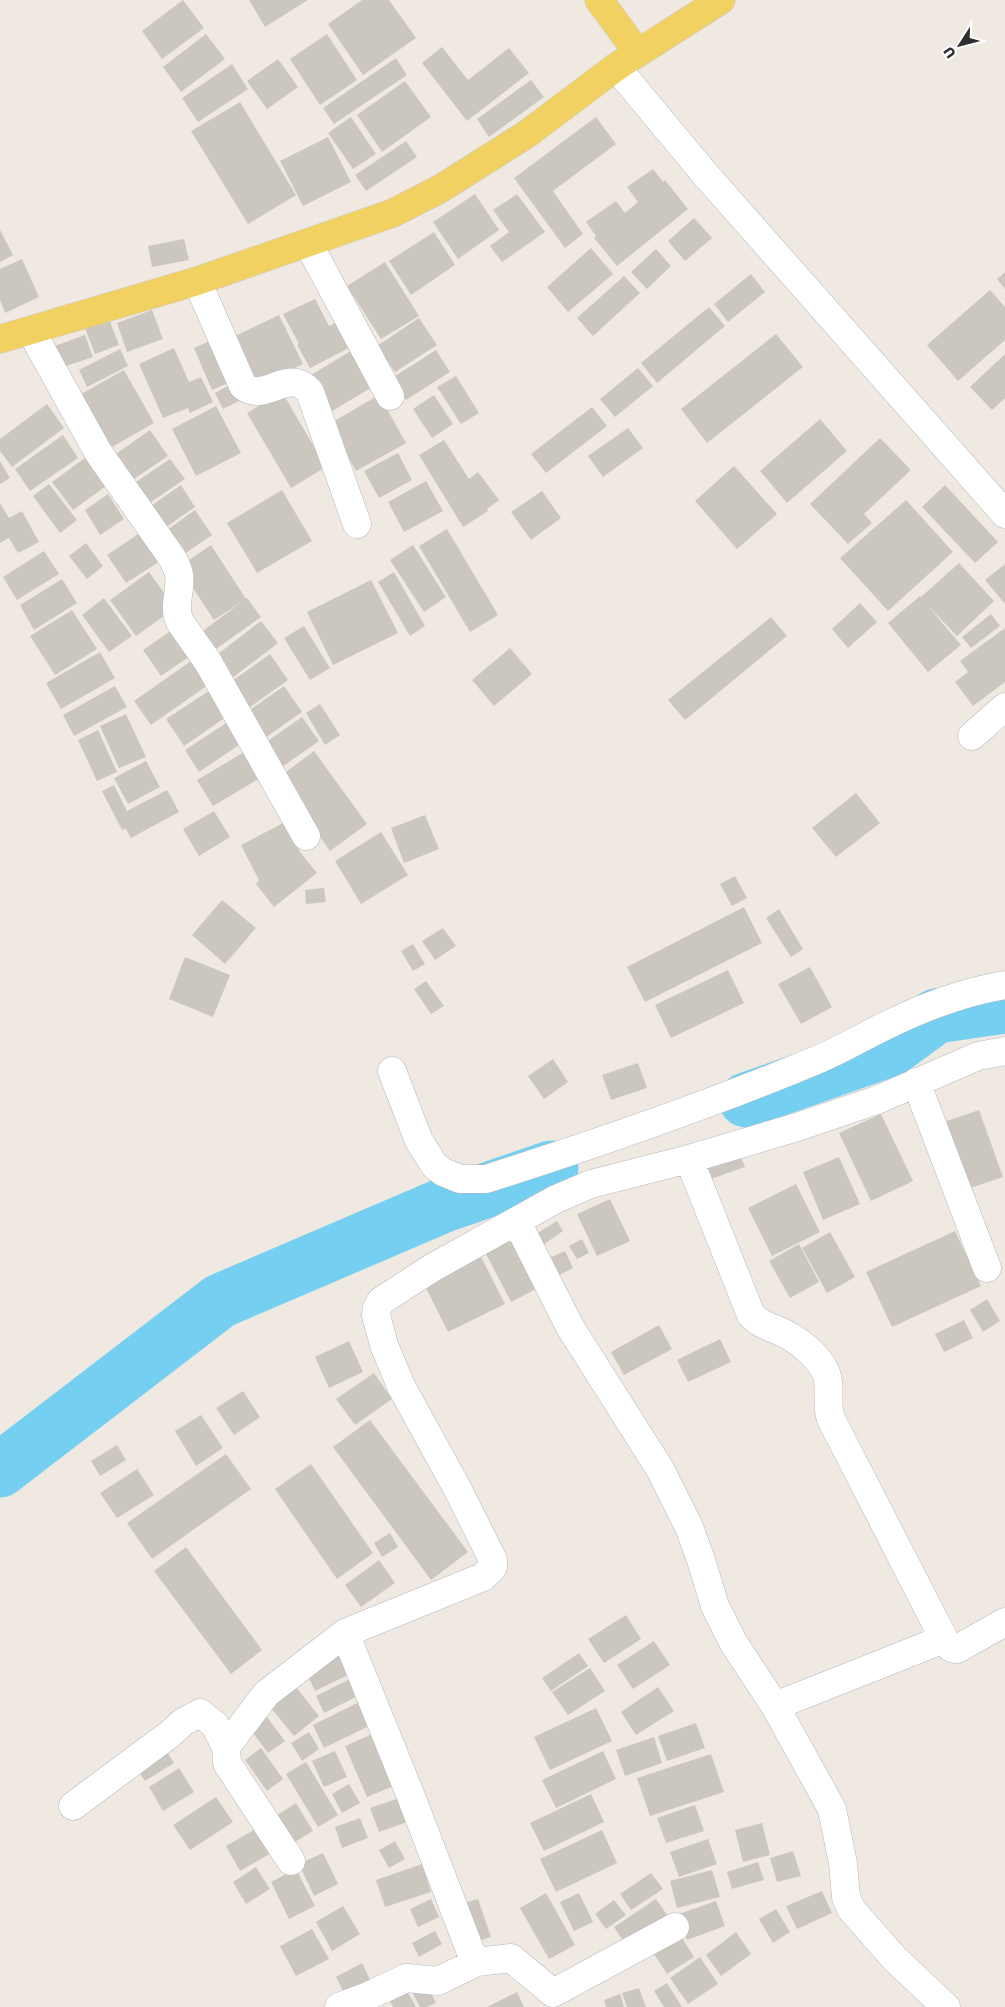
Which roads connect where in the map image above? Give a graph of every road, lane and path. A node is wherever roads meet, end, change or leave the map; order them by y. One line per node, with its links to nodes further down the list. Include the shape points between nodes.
1 (599, 0): 3 (main road)
2 (721, 0): 3 (main road)
3 (627, 60): 4 (main road, via 527,134 440,189 393,213); 9 (street, via 705,174)
4 (308, 243): 5 (main road); 8 (street)
5 (197, 281): 6 (main road); 10 (street, via 243,386 258,392 298,382 310,392)
6 (31, 331): 7 (main road); 13 (street, via 98,452 173,559 179,574 176,614 208,662)
7 (0, 339)
8 (390, 396)
9 (1005, 514)
10 (357, 524)
11 (1005, 707): 12 (street)
12 (972, 736)
13 (306, 836)
14 (1005, 985): 16 (street, via 965,994 927,1008 820,1058 678,1115 486,1179 460,1179 435,1166 419,1141)
15 (1005, 1051): 17 (street, via 978,1056)
16 (392, 1071)
17 (916, 1082): 18 (street, via 877,1100); 20 (street)
18 (689, 1159): 19 (street, via 591,1184 556,1199); 23 (street, via 751,1315 760,1324 779,1331 808,1349 826,1373 829,1386 827,1409 831,1419)
19 (517, 1222): 22 (street, via 432,1268 381,1301 376,1315 401,1386 457,1488 493,1560 493,1567 483,1577); 24 (street, via 570,1327 660,1469 689,1527 715,1606 733,1642)
20 (987, 1268)
21 (1005, 1622): 23 (street, via 957,1649 948,1646)
22 (345, 1633): 25 (street, via 266,1694); 29 (street)
23 (944, 1638): 24 (street)
24 (775, 1706): 31 (street, via 832,1809 846,1897 851,1909 895,1959)
25 (226, 1747): 26 (street, via 215,1725 200,1713 183,1722); 27 (street, via 227,1763)
26 (73, 1806)
27 (291, 1861)
28 (675, 1927): 29 (street, via 553,1993 511,1958)
29 (477, 1962): 30 (street, via 438,1980 406,1978)
30 (338, 2007)
31 (946, 2007)

